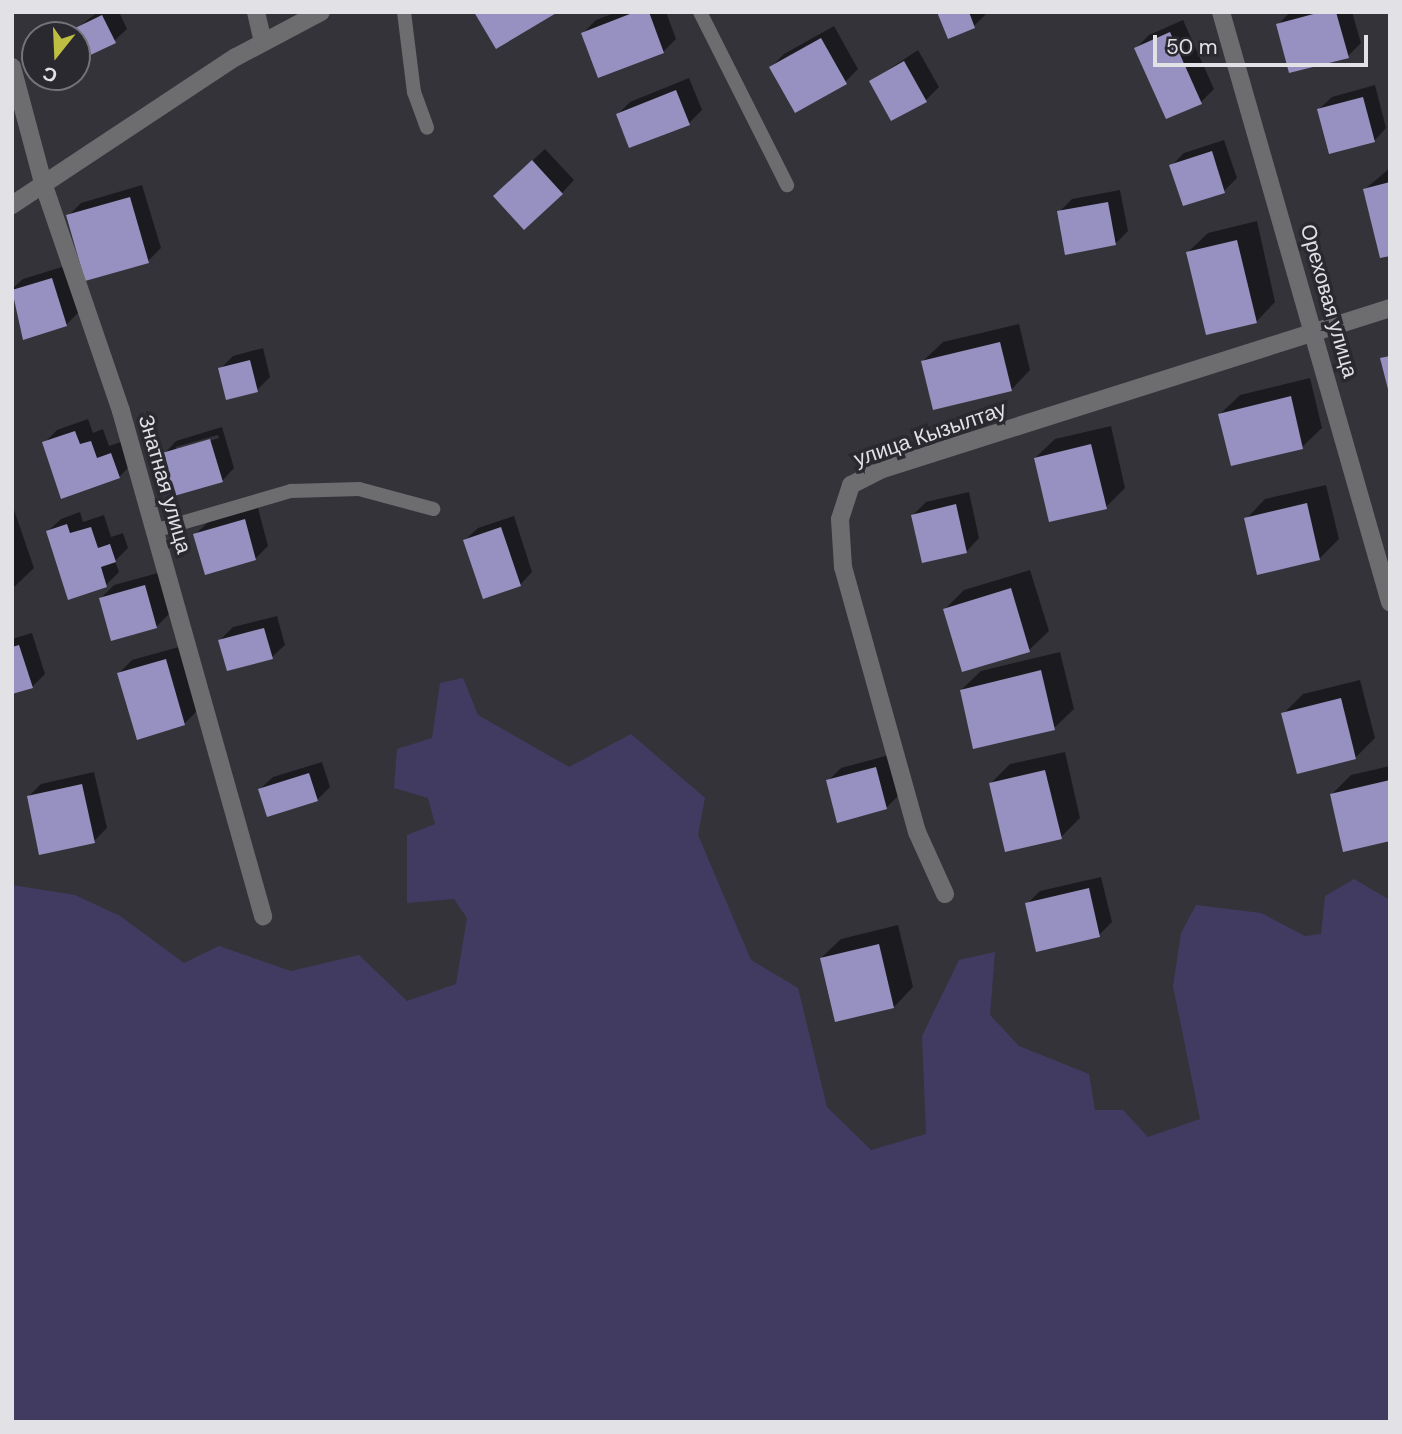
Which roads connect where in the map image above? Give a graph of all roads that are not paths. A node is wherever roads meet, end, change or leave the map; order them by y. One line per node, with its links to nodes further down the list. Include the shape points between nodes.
1 (257, 12): 6 (street)
2 (321, 12): 6 (street)
3 (404, 12): 8 (lane, via 414,92)
4 (700, 12): 10 (lane)
5 (1221, 12): 13 (street, Ореховая улица)
6 (263, 42): 9 (street)
7 (12, 67): 9 (street, Знатная улица)
8 (427, 128)
9 (43, 183): 11 (street); 15 (street, Знатная улица, via 121,411)
10 (787, 185)
11 (12, 205)
12 (1390, 308): 13 (street, улица Кызылтау)
13 (1315, 332): 16 (street, Ореховая улица); 17 (street, улица Кызылтау, via 880,470 851,485 840,519 843,567 916,832)
14 (433, 509): 15 (lane, via 359,489 291,491)
15 (154, 531): 18 (street, Знатная улица)
16 (1390, 603)
17 (945, 894)
18 (263, 916)

